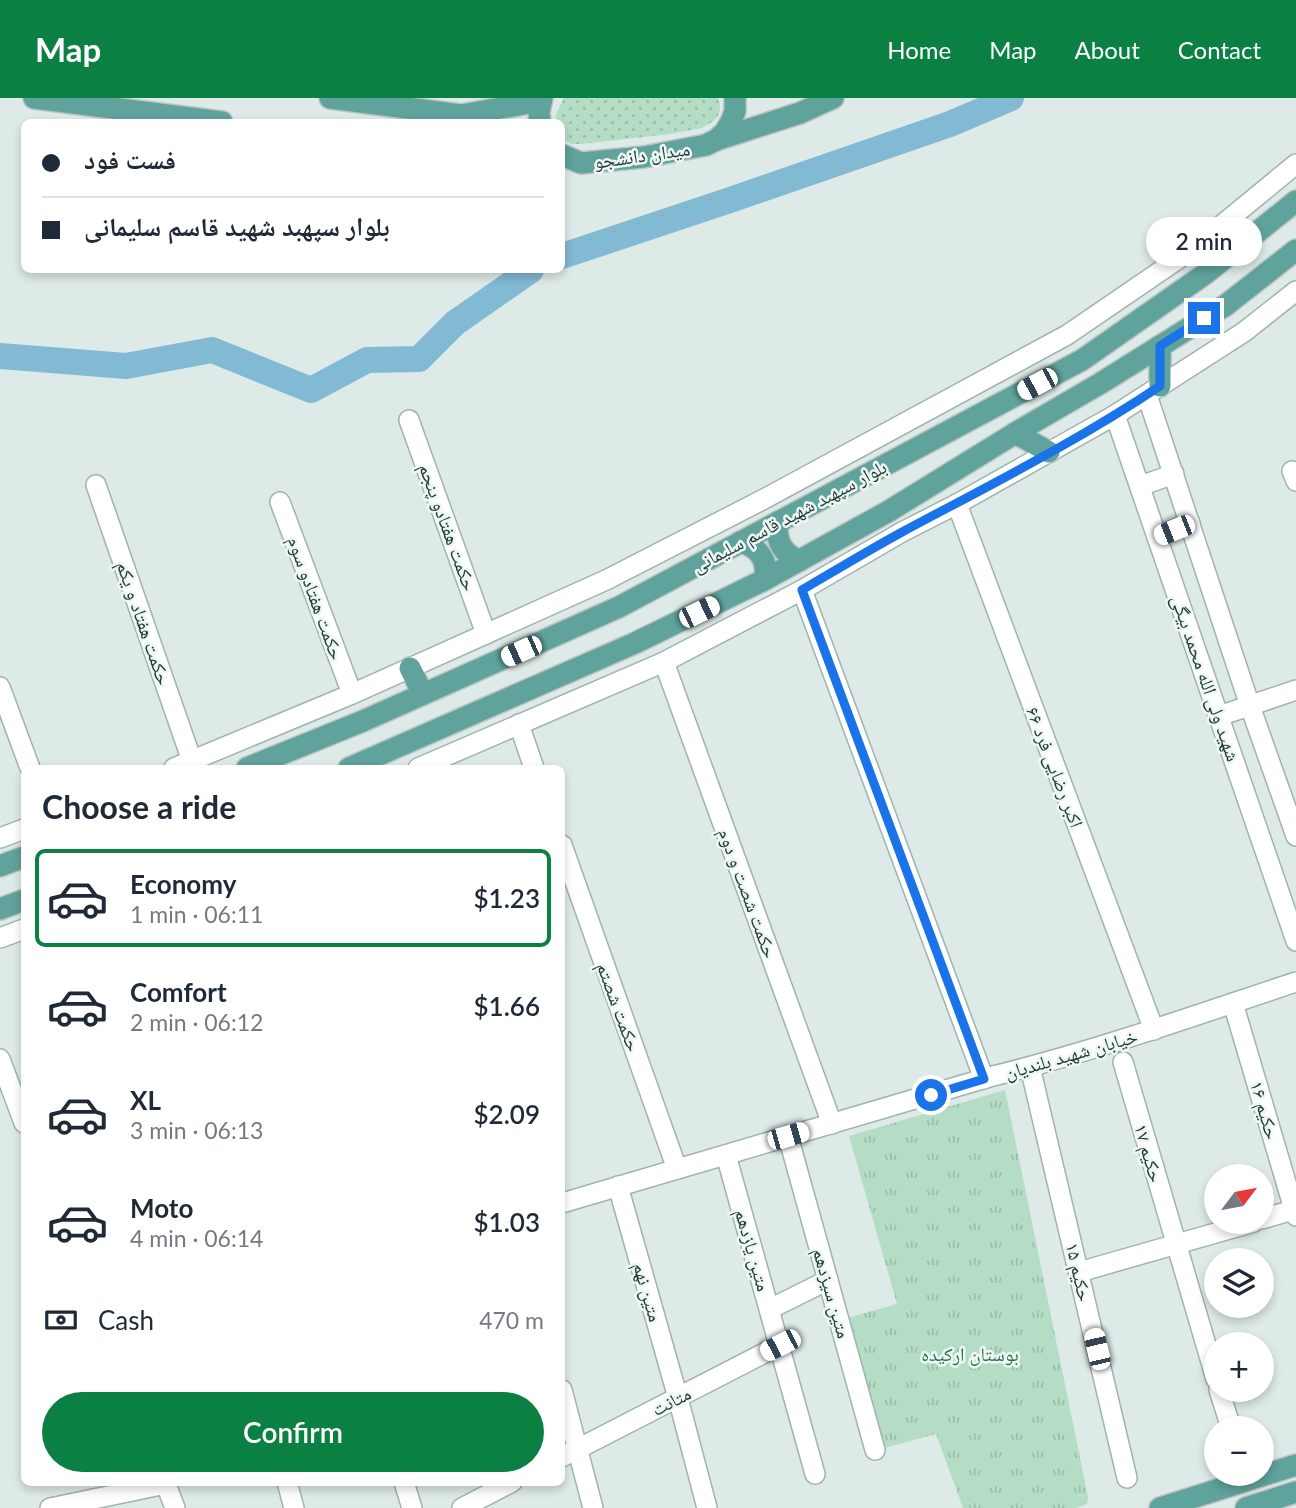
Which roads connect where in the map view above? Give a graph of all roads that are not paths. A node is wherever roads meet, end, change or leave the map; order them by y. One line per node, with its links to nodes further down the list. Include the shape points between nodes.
1 (34, 98): 6 (main road)
2 (330, 98): 5 (main road, via 461,115)
3 (735, 98): 8 (main road, میدان دانشجو, via 731,122)
4 (833, 98): 8 (main road)
5 (541, 99): 7 (main road)
6 (198, 119)
7 (540, 119)
8 (716, 140): 9 (main road, میدان دانشجو, via 644,157 581,163)
9 (565, 158)
10 (1296, 164): 32 (street, via 1190,251 1067,334 726,520)
11 (1296, 201): 25 (main road, بلوار سپهبد شهید قاسم سلیمانی, via 1205,274 1082,360)
12 (1296, 250): 14 (main road, via 1226,305)
13 (1296, 291): 15 (street, via 1244,332)
14 (1160, 346): 15 (main road); 18 (main road)
15 (1153, 391): 16 (street); 20 (street, شهید ولی الله محمد بیگی)
16 (1115, 415): 19 (street); 22 (street, شهید ولی الله محمد بیگی)
17 (409, 420): 32 (street, حکمت هفتادو پنجم)
18 (1015, 433): 19 (main road); 29 (main road)
19 (1049, 452): 24 (street)
20 (1174, 474): 22 (street); 26 (street, شهید ولی الله محمد بیگی)
21 (96, 485): 43 (street, حکمت هفتاد و یکم)
22 (1140, 486): 27 (street, شهید ولی الله محمد بیگی)
23 (281, 502): 37 (street, حکمت هفتادو سوم)
24 (957, 504): 31 (street); 61 (street, ۶۶ اکبر رضایی فرد)
25 (778, 522): 28 (main road, بلوار سپهبد شهید قاسم سلیمانی); 29 (main road, via 781,545)
26 (1190, 523): 27 (street); 39 (street, شهید ولی الله محمد بیگی)
27 (1157, 537): 40 (street, شهید ولی الله محمد بیگی)
28 (740, 542): 30 (main road, via 761,555); 38 (main road, بلوار سپهبد شهید قاسم سلیمانی, via 619,607)
29 (799, 561): 30 (main road)
30 (764, 580): 42 (main road)
31 (802, 590): 33 (street); 65 (street)
32 (486, 634): 34 (street)
33 (664, 662): 41 (street); 67 (street, حکمت شصت و دوم)
34 (410, 668): 37 (street); 38 (main road)
35 (0, 687): 44 (street)
36 (1296, 690): 39 (street)
37 (352, 694): 43 (street)
38 (423, 694): 45 (main road, بلوار سپهبد شهید قاسم سلیمانی)
39 (1250, 705): 40 (street); 49 (street, شهید ولی الله محمد بیگی)
40 (1219, 716): 58 (street, شهید ولی الله محمد بیگی)
41 (519, 724): 46 (street); 47 (street)
42 (377, 763)
43 (183, 764)
44 (29, 765)
45 (254, 765)
46 (425, 765)
47 (533, 765)
48 (21, 830): 50 (street)
49 (1296, 836)
50 (0, 838)
51 (565, 853): 70 (street, حکمت شصتم)
52 (21, 858): 53 (main road)
53 (0, 866)
54 (21, 901): 55 (main road)
55 (0, 909)
56 (21, 930): 57 (street)
57 (0, 938)
58 (1296, 942)
59 (1296, 982): 60 (street, خیابان شهید بلندیان)
60 (1233, 1003): 61 (street, خیابان شهید بلندیان); 73 (street, حکیم ۱۶)
61 (1154, 1030): 64 (street, خیابان شهید بلندیان)
62 (0, 1059): 66 (street)
63 (1123, 1062): 76 (street, حکیم ۱۷)
64 (1030, 1067): 65 (street, خیابان شهید بلندیان); 77 (street, حکیم ۱۵)
65 (984, 1079): 67 (street, خیابان شهید بلندیان)
66 (21, 1115)
67 (832, 1124): 68 (street, خیابان شهید بلندیان)
68 (788, 1136): 69 (street, خیابان شهید بلندیان); 78 (street, متین سیزدهم)
69 (726, 1155): 70 (street, خیابان شهید بلندیان); 79 (street, متین یازدهم)
70 (677, 1169): 71 (street, خیابان شهید بلندیان)
71 (618, 1186): 72 (street, خیابان شهید بلندیان); 82 (street, متین نهم)
72 (565, 1202)
73 (1295, 1212): 74 (street)
74 (1274, 1216)
75 (1211, 1234): 76 (street)
76 (1176, 1244): 77 (street); 80 (street, حکیم ۱۷)
77 (1079, 1272): 88 (street, حکیم ۱۵)
78 (828, 1280): 79 (street); 84 (street, متین سیزدهم)
79 (770, 1309): 81 (street, متین یازدهم)
80 (1204, 1338)
81 (780, 1345): 82 (street, متانت); 87 (street, متین یازدهم)
82 (678, 1398): 85 (street, متانت); 101 (street, متین نهم)
83 (565, 1414): 85 (street)
84 (875, 1450)
85 (570, 1453): 100 (street)
86 (1296, 1465): 102 (main road)
87 (816, 1474)
88 (1126, 1478)
89 (151, 1486): 96 (street)
90 (166, 1486): 97 (street)
91 (288, 1486): 98 (street)
92 (405, 1486): 99 (street)
93 (503, 1486): 95 (street)
94 (1296, 1492): 103 (main road)
95 (472, 1500)
96 (50, 1508)
97 (176, 1508)
98 (294, 1508)
99 (412, 1508)
100 (593, 1508)
101 (707, 1508)
102 (1160, 1508)
103 (1246, 1508)

